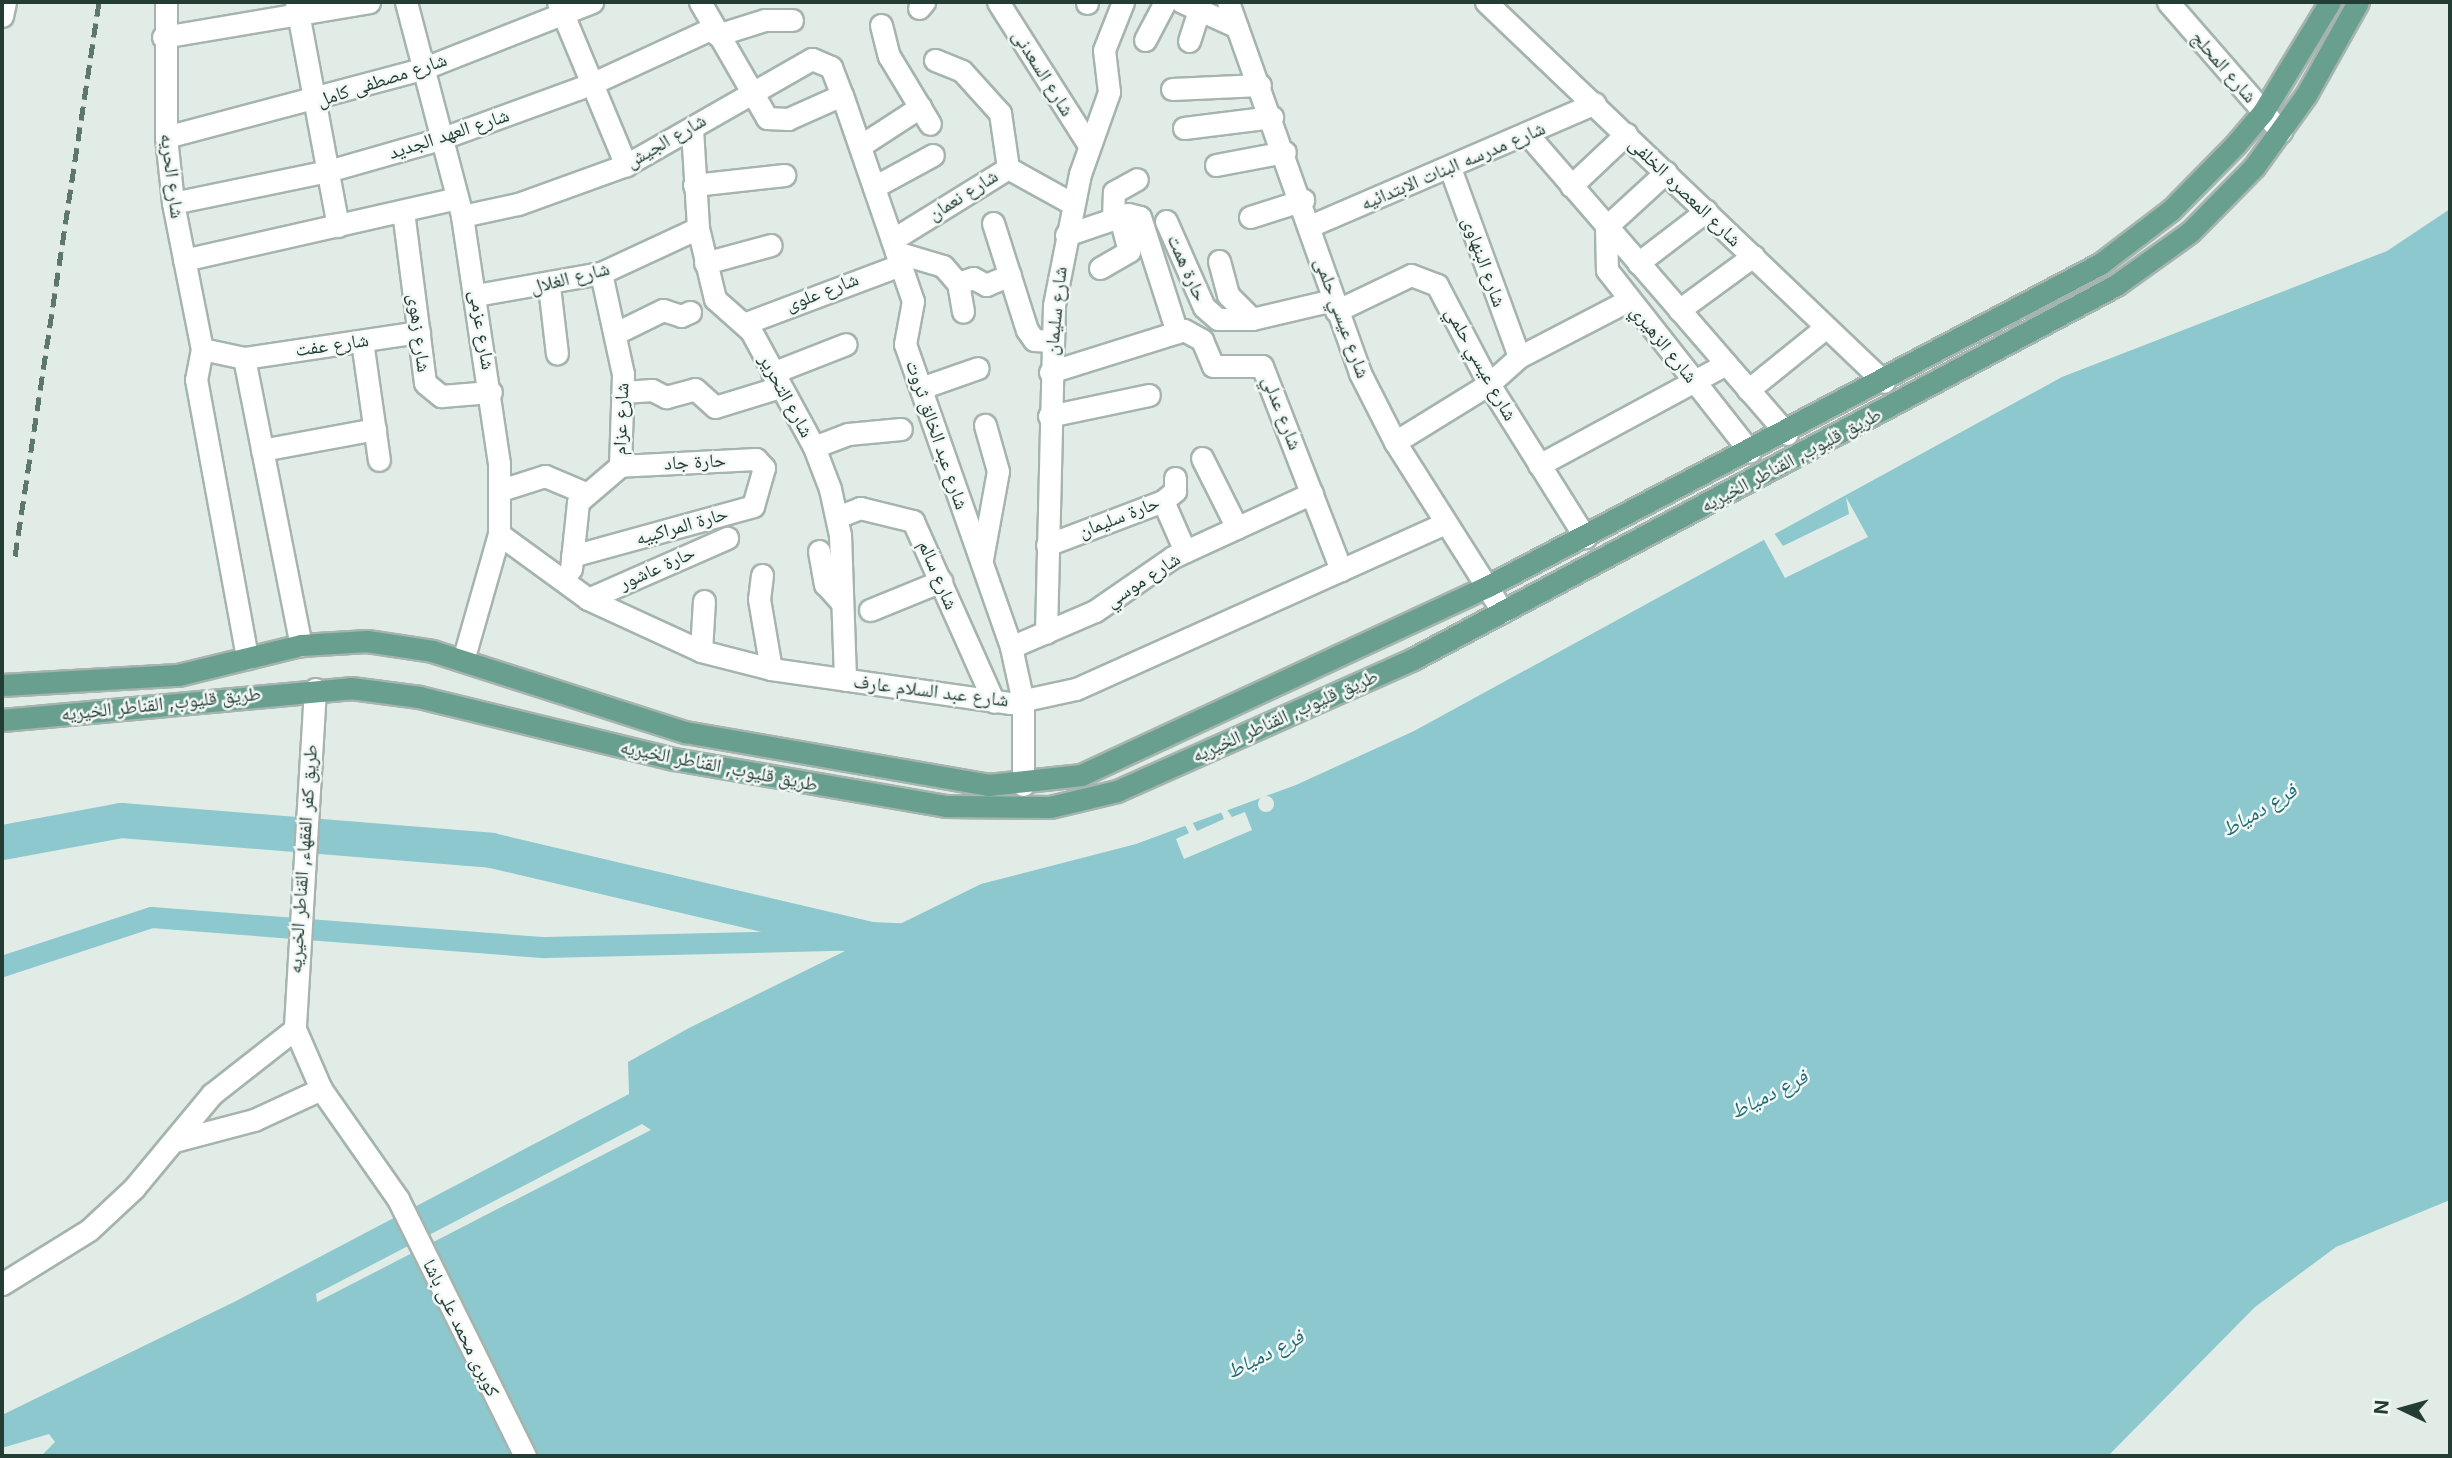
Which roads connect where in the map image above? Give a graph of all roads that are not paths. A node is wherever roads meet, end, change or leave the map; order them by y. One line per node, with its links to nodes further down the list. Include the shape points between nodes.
1 (5, 2): 18 (street)
2 (166, 2): 23 (street, شارع الحريه)
3 (369, 2): 17 (street)
4 (406, 2): 27 (street, شارع عزمى)
5 (592, 2): 16 (street, شارع مصطفى كامل)
6 (999, 2): 44 (street, شارع السعدنى)
7 (1122, 2): 44 (street, شارع سليمان, via 1104,50 1109,92)
8 (1166, 2): 24 (street)
9 (1228, 2): 21 (street, شارع عيسي حلمى)
10 (1486, 2): 34 (street, شارع المعصره الخلفى)
11 (2168, 2): 35 (street, شارع المحلج)
12 (2330, 2): 35 (main road, طريق قليوب, القناطر الخيريه)
13 (2358, 2): 39 (main road, طريق قليوب, القناطر الخيريه)
14 (708, 3): 22 (street)
15 (1191, 6): 21 (street); 25 (street)
16 (560, 8): 27 (street, شارع مصطفى كامل); 28 (street)
17 (297, 10): 23 (street); 33 (street)
18 (2, 16)
19 (792, 20): 22 (street, شارع العهد الجديد, via 765,20)
20 (881, 24): 45 (street, via 889,56 925,116)
21 (1237, 27): 29 (street, شارع عيسي حلمى)
22 (715, 32): 28 (street, شارع العهد الجديد); 31 (street)
23 (163, 37): 42 (street, شارع الحريه)
24 (1145, 40)
25 (1189, 41)
26 (935, 60): 50 (street, via 962,71 994,106)
27 (422, 69): 33 (street, شارع مصطفى كامل); 43 (street, شارع عزمى)
28 (591, 84): 43 (street, شارع العهد الجديد); 48 (street)
29 (1260, 85): 30 (street); 36 (street, شارع عيسي حلمى)
30 (1172, 89)
31 (747, 91): 32 (street, via 759,112 778,121); 32 (street, شارع الجيش, via 819,60 831,67); 38 (street, شارع الجيش)
32 (842, 95): 45 (street, شارع عبد الخالق ثروت)
33 (315, 102): 42 (street, شارع مصطفى كامل); 52 (street)
34 (1595, 103): 40 (street, شارع المعصره الخلفى); 41 (street, شارع مدرسه البنات الابتدائيه)
35 (2263, 112): 39 (street, شارع المحلج); 114 (main road, طريق قليوب, القناطر الخيريه, via 2203,179 2137,239)
36 (1272, 117): 37 (street); 46 (street, شارع عيسي حلمى)
37 (1184, 128)
38 (692, 129): 48 (street, شارع الجيش); 56 (street, شارع التحرير)
39 (2281, 132): 160 (main road, طريق قليوب, القناطر الخيريه, via 2215,209 2116,285)
40 (1626, 134): 53 (street, شارع المعصره الخلفى); 57 (street)
41 (1529, 136): 51 (street, شارع مدرسه البنات الابتدائيه); 57 (street, شارع الزهيري)
42 (166, 137): 60 (street, شارع الحريه)
43 (440, 139): 52 (street, شارع العهد الجديد); 62 (street, شارع عزمى)
44 (1088, 144): 61 (street, شارع سليمان)
45 (860, 146): 58 (street, شارع عبد الخالق ثروت)
46 (1285, 152): 49 (street); 59 (street, شارع عيسي حلمى)
47 (933, 155): 58 (street)
48 (626, 165): 62 (street, شارع الجيش, via 518,204)
49 (1216, 165)
50 (1008, 168): 61 (street, شارع نعمان); 75 (street, شارع نعمان)
51 (1450, 168): 69 (street, شارع مدرسه البنات الابتدائيه); 107 (street, شارع البنهاوى)
52 (328, 171): 60 (street, شارع العهد الجديد); 68 (street)
53 (1666, 172): 64 (street, شارع المعصره الخلفى); 70 (street)
54 (784, 175): 56 (street)
55 (1137, 179): 66 (street, via 1114,192)
56 (694, 185): 71 (street, شارع التحرير)
57 (1571, 186): 70 (street, شارع الزهيري)
58 (874, 187): 75 (street, شارع عبد الخالق ثروت)
59 (1303, 200): 65 (street); 69 (street, شارع عيسي حلمى)
60 (173, 203): 78 (street, شارع الحريه)
61 (1073, 204): 72 (street, شارع سليمان)
62 (459, 207): 63 (street, شارع الجيش); 90 (street, شارع عزمى)
63 (403, 211): 68 (street, شارع الجيش); 99 (street, شارع زهوى)
64 (1706, 211): 76 (street, شارع المعصره الخلفى); 80 (street)
65 (1250, 217)
66 (1116, 218): 72 (street); 73 (street, via 1140,217); 83 (street, via 1129,251)
67 (993, 223): 85 (street)
68 (338, 226): 78 (street, شارع الجيش)
69 (1310, 226): 92 (street, شارع عيسي حلمى)
70 (1606, 227): 80 (street, شارع الزهيري); 91 (street, شارع الزهيري, via 1607,270)
71 (698, 228): 81 (street, شارع التحرير); 84 (street, شارع الغلال)
72 (1066, 235): 103 (street, شارع سليمان)
73 (1149, 239): 77 (street, حارة همت, via 1168,226); 82 (street)
74 (771, 245): 81 (street)
75 (896, 252): 86 (street, via 943,266); 97 (street, شارع علوى); 116 (street, شارع عبد الخالق ثروت, via 914,311 905,344)
76 (1753, 256): 93 (street); 98 (street, شارع المعصره الخلفى)
77 (1182, 257): 82 (street); 88 (street, حارة همت)
78 (184, 260): 105 (street, شارع الحريه)
79 (1219, 261): 96 (street, via 1228,295)
80 (1638, 263): 93 (street, شارع الزهيري)
81 (705, 264): 97 (street, شارع التحرير, via 719,308)
82 (1157, 266): 89 (street)
83 (1100, 268)
84 (601, 273): 87 (street, شارع الغلال); 100 (street, شارع عزام)
85 (1010, 275): 86 (street, via 986,285 973,278); 103 (street, via 1030,336)
86 (958, 283): 95 (street)
87 (549, 286): 90 (street, شارع الغلال); 106 (street)
88 (1195, 287): 89 (street); 96 (street, حارة همت, via 1218,319)
89 (1165, 293): 101 (street)
90 (476, 295): 118 (street, شارع عزمى)
91 (1629, 300): 107 (street); 113 (street, شارع الزهيري)
92 (1335, 306): 96 (street, حارة همت); 115 (street, شارع عيسي حلمي, via 1402,278 1430,279); 126 (street, شارع عيسي حلمى)
93 (1679, 310): 109 (street, شارع الزهيري)
94 (690, 312): 100 (street, via 681,316 663,310)
95 (963, 312)
96 (1252, 319)
97 (746, 323): 112 (street, شارع التحرير)
98 (1826, 327): 114 (street, شارع المعصره الخلفى); 117 (street)
99 (419, 332): 102 (street, شارع عفت); 118 (street, شارع زهوى, via 425,383 434,394)
100 (618, 332): 119 (street, شارع عزام)
101 (1177, 332): 111 (street); 138 (street, شارع عدلي, via 1198,334 1213,366 1249,363 1265,369)
102 (362, 341): 108 (street, شارع عفت); 123 (street)
103 (1051, 341): 111 (street, شارع سليمان)
104 (846, 344): 112 (street)
105 (202, 349): 108 (street); 165 (street, شارع الحريه, via 196,379)
106 (557, 354)
107 (1519, 356): 115 (street)
108 (244, 358): 128 (street)
109 (1726, 364): 113 (street); 117 (street, شارع الزهيري)
110 (978, 368): 116 (street)
111 (1050, 372): 121 (street, شارع سليمان)
112 (776, 380): 119 (street, via 715,407 695,389 666,397 652,390); 127 (street, شارع التحرير)
113 (1694, 381): 129 (street, شارع الزهيري); 132 (street)
114 (1884, 382): 125 (main road, طريق قليوب, القناطر الخيريه)
115 (1489, 384): 126 (street); 132 (street, شارع عيسي حلمي)
116 (921, 388): 150 (street, شارع عبد الخالق ثروت)
117 (1748, 390): 125 (street, شارع الزهيري)
118 (491, 392): 136 (street, شارع عزمى)
119 (624, 393): 133 (street, شارع عزام)
120 (1149, 395): 121 (street)
121 (1049, 416): 146 (street, شارع سليمان)
122 (985, 425): 150 (street, via 998,471)
123 (375, 429): 128 (street); 131 (street)
124 (901, 429): 127 (street, via 848,434)
125 (1787, 433): 129 (main road, طريق قليوب, القناطر الخيريه)
126 (1395, 442): 141 (street, شارع عيسي حلمى)
127 (814, 447): 140 (street, شارع التحرير)
128 (262, 450): 162 (street)
129 (1750, 452): 144 (main road, طريق قليوب, القناطر الخيريه)
130 (1202, 458): 142 (street)
131 (379, 460)
132 (1539, 465): 144 (street, شارع عيسي حلمي)
133 (620, 466): 134 (street, حارة جاد, via 756,459); 137 (street, شارع عزام)
134 (764, 468): 149 (street, حارة المراكبيه, via 753,506)
135 (1175, 478): 139 (street, حارة سليمان, via 1175,491)
136 (501, 490): 137 (street, via 545,477); 143 (street, شارع عزمى)
137 (583, 492): 149 (street)
138 (1312, 493): 142 (street, شارع موسي); 151 (street, شارع عدلي)
139 (1163, 502): 146 (street, حارة سليمان); 148 (street)
140 (837, 517): 153 (street, شارع سالم, via 860,508 913,521); 158 (street, شارع التحرير)
141 (1445, 523): 151 (street, شارع عبد السلام عارف); 154 (street, شارع عيسي حلمى)
142 (1237, 528): 148 (street, شارع موسي)
143 (499, 534): 155 (street, شارع عبد السلام عارف); 166 (street, شارع عزمى)
144 (1585, 537): 154 (main road, طريق قليوب, القناطر الخيريه)
145 (727, 538): 156 (street, حارة عاشور)
146 (1047, 545): 161 (street, شارع سليمان)
147 (819, 551): 158 (street, via 825,584)
148 (1185, 551): 161 (street, شارع موسي, via 1095,611)
149 (572, 556): 155 (street)
150 (981, 562): 163 (street, شارع عبد الخالق ثروت)
151 (1341, 570): 172 (street, شارع عبد السلام عارف, via 1076,689)
152 (762, 575): 167 (street, via 759,599)
153 (941, 581): 159 (street); 171 (street, شارع سالم)
154 (1488, 586): 160 (street, شارع عيسي حلمى); 174 (main road, طريق قليوب, القناطر الخيريه, via 1108,765)
155 (569, 587): 156 (street, شارع عبد السلام عارف)
156 (588, 599): 164 (street, شارع عبد السلام عارف)
157 (704, 601): 164 (street)
158 (842, 603): 168 (street, شارع التحرير)
159 (870, 611)
160 (1503, 612): 170 (main road, طريق قليوب, القناطر الخيريه, via 1117,791 1015,810 946,806 674,759 419,696)
161 (1046, 633): 163 (street, شارع موسي)
162 (301, 645): 165 (main road, طريق قليوب, القناطر الخيريه); 166 (main road, طريق قليوب, القناطر الخيريه, via 367,641)
163 (1011, 647): 172 (street, شارع عبد الخالق ثروت)
164 (701, 651): 167 (street, شارع عبد السلام عارف)
165 (247, 658): 169 (main road, طريق قليوب, القناطر الخيريه, via 178,675)
166 (463, 660): 174 (main road, طريق قليوب, القناطر الخيريه, via 685,732 953,781)
167 (771, 669): 168 (street, شارع عبد السلام عارف)
168 (845, 680): 171 (street, شارع عبد السلام عارف)
169 (2, 684)
170 (316, 689): 173 (main road, طريق قليوب, القناطر الخيريه); 175 (street, طريق كفر الفقهاء, القناطر الخيريه, via 292,993)
171 (993, 702): 172 (street, شارع عبد السلام عارف)
172 (1023, 702): 174 (street, شارع عبد الخالق ثروت)
173 (2, 720)
174 (1023, 785)
175 (295, 1028): 176 (street, طريق كفر الفقهاء, القناطر الخيريه); 177 (street, via 212,1094)
176 (321, 1089): 177 (street, via 254,1120); 178 (street, طريق كفر الفقهاء, القناطر الخيريه)
177 (174, 1140): 179 (street, via 89,1230)
178 (398, 1199): 180 (street, كوبرى محمد على باشا)
179 (2, 1284)
180 (525, 1456)

